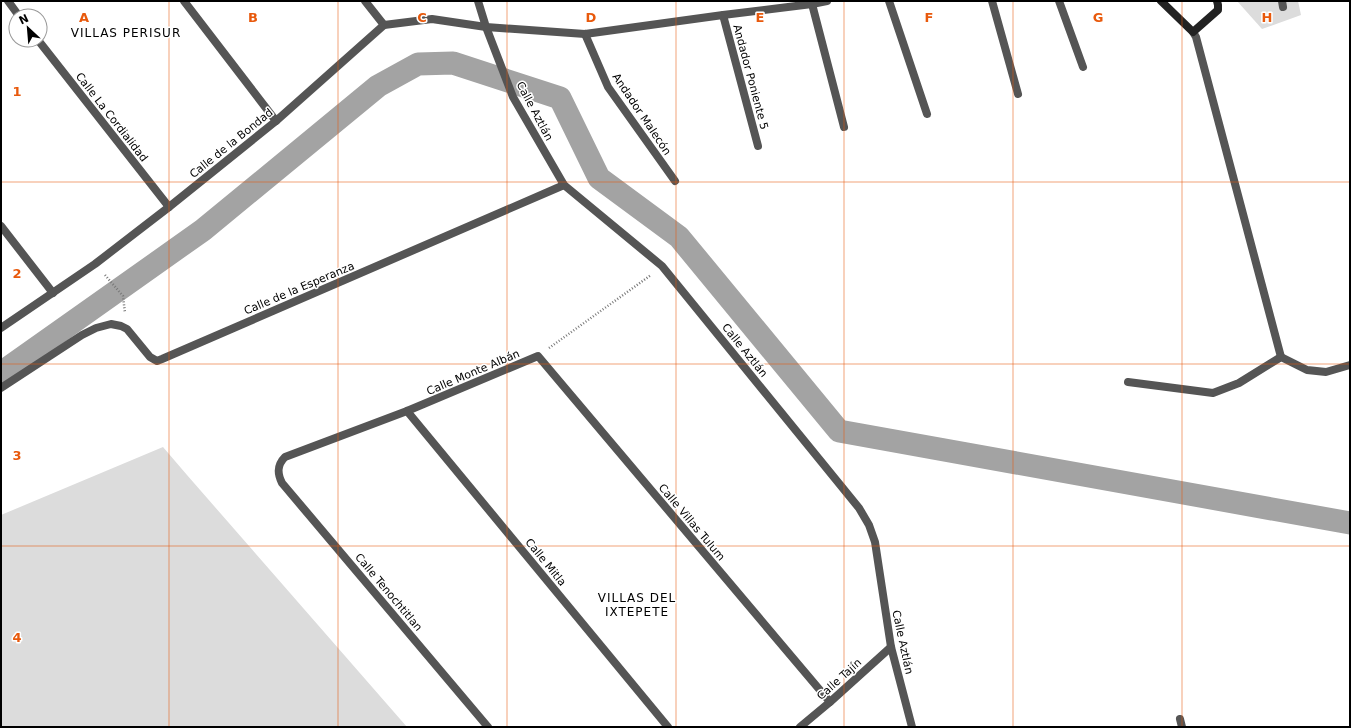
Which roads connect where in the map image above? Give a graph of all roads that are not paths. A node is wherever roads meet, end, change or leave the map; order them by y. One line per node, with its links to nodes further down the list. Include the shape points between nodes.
1 (184, 1): 20 (street)
2 (365, 1): 12 (street)
3 (478, 1): 13 (street, Calle Aztlán)
4 (827, 1): 10 (street)
5 (889, 1): 19 (street)
6 (992, 1): 18 (street)
7 (1059, 1): 17 (street)
8 (1161, 1): 14 (street)
9 (1217, 1): 14 (street, via 1218,10)
10 (812, 4): 11 (street); 21 (street)
11 (723, 15): 15 (street); 22 (street, Andador Poniente 5)
12 (384, 25): 13 (street, via 432,20); 20 (street, Calle de la Bondad)
13 (486, 27): 15 (street); 24 (street, Calle Aztlán, via 513,97)
14 (1193, 32): 30 (street)
15 (585, 34): 23 (street, Andador Malecón, via 608,87)
16 (44, 48): 25 (street, Calle La Cordialidad)
17 (1084, 67)
18 (1018, 94)
19 (927, 114)
20 (276, 121): 25 (street, Calle de la Bondad)
21 (844, 127)
22 (758, 146)
23 (675, 181)
24 (564, 185): 33 (street, Calle de la Esperanza, via 157,361 150,357 127,329 111,324 82,335); 36 (street, Calle Aztlán, via 662,266 859,508 875,542)
25 (169, 207): 27 (street, Calle de la Bondad)
26 (1, 226): 27 (street)
27 (53, 293): 28 (street, Calle de la Bondad)
28 (1, 328)
29 (538, 356): 34 (street, Calle Monte Albán); 37 (street, Calle Villas Tulum)
30 (1281, 357): 31 (street, via 1307,370 1326,372); 32 (street, via 1239,384 1213,393)
31 (1350, 365)
32 (1128, 382)
33 (1, 388)
34 (407, 411): 35 (street, Calle Monte Albán, via 285,457); 39 (street, Calle Mitla)
35 (278, 469): 38 (street, Calle Tenochtitlan, via 282,483)
36 (891, 647): 37 (street, Calle Tajín); 41 (street, Calle Aztlán)
37 (830, 702): 40 (street, Calle Tajín)
38 (488, 727)
39 (668, 727)
40 (800, 727)
41 (912, 727)

